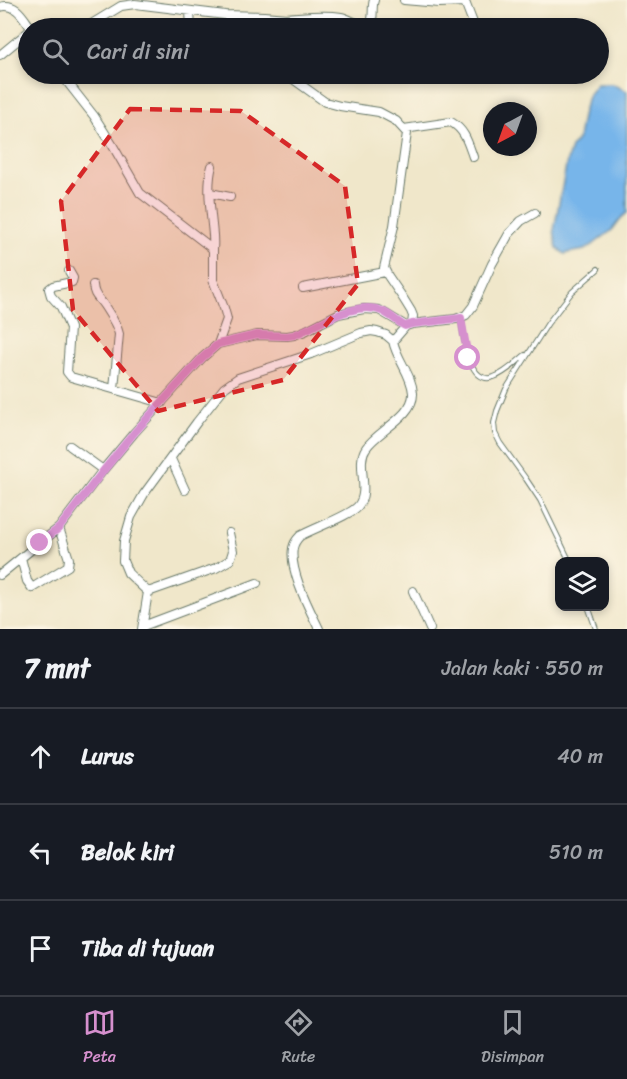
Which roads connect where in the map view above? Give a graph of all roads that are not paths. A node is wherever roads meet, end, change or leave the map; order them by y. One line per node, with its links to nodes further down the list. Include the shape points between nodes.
1 (374, 0): 13 (street)
2 (404, 0): 14 (street, via 465,2)
3 (120, 3): 5 (street); 8 (street)
4 (0, 7): 7 (street, via 16,8)
5 (190, 11): 6 (street); 9 (street)
6 (225, 15): 10 (street); 11 (street)
7 (23, 18)
8 (99, 18)
9 (190, 18)
10 (229, 18)
11 (286, 18): 12 (street)
12 (340, 18)
13 (372, 18)
14 (471, 18)
15 (18, 40): 16 (street)
16 (0, 55)
17 (69, 84): 25 (street, via 114,146 140,193)
18 (299, 84): 19 (street, via 325,102 379,112)
19 (404, 129): 20 (street, via 450,122 466,137); 28 (street, via 407,138)
20 (473, 157)
21 (212, 166): 22 (street)
22 (210, 193): 23 (street); 25 (street)
23 (230, 197)
24 (535, 213): 31 (street, via 520,221 509,234 473,306)
25 (213, 249): 34 (street, via 213,280 227,319)
26 (598, 269): 35 (lane, via 572,292)
27 (69, 271): 36 (street, via 72,282 49,289 70,328 67,372 71,377)
28 (385, 272): 30 (street); 32 (street, via 413,316)
29 (93, 285): 36 (street, via 95,295 118,331)
30 (303, 288)
31 (461, 318): 32 (street); 35 (lane, via 468,358 482,376 494,377)
32 (409, 325): 33 (street); 34 (street, via 379,310 364,309 338,315 294,335 257,335)
33 (393, 342): 39 (street, via 377,332 361,333 238,378 224,388); 52 (street, via 410,379 412,401 366,447 362,456 363,491 357,507 300,536 293,547 295,572)
34 (218, 344): 37 (street)
35 (528, 352): 44 (lane, via 501,399 495,433 540,500)
36 (114, 389): 37 (street)
37 (162, 403): 40 (street)
38 (70, 446): 40 (street)
39 (171, 459): 41 (street); 49 (street, via 135,508 124,541 125,567)
40 (104, 470): 42 (street)
41 (185, 490)
42 (59, 528): 45 (street); 45 (street, via 68,566 32,588)
43 (230, 533): 49 (street, via 233,551 228,562)
44 (568, 557)
45 (21, 558): 46 (street)
46 (0, 575)
47 (257, 584): 51 (street)
48 (413, 591): 53 (street)
49 (148, 592): 51 (street)
50 (590, 611): 54 (lane)
51 (142, 628)
52 (319, 629)
53 (430, 629)
54 (596, 629)

